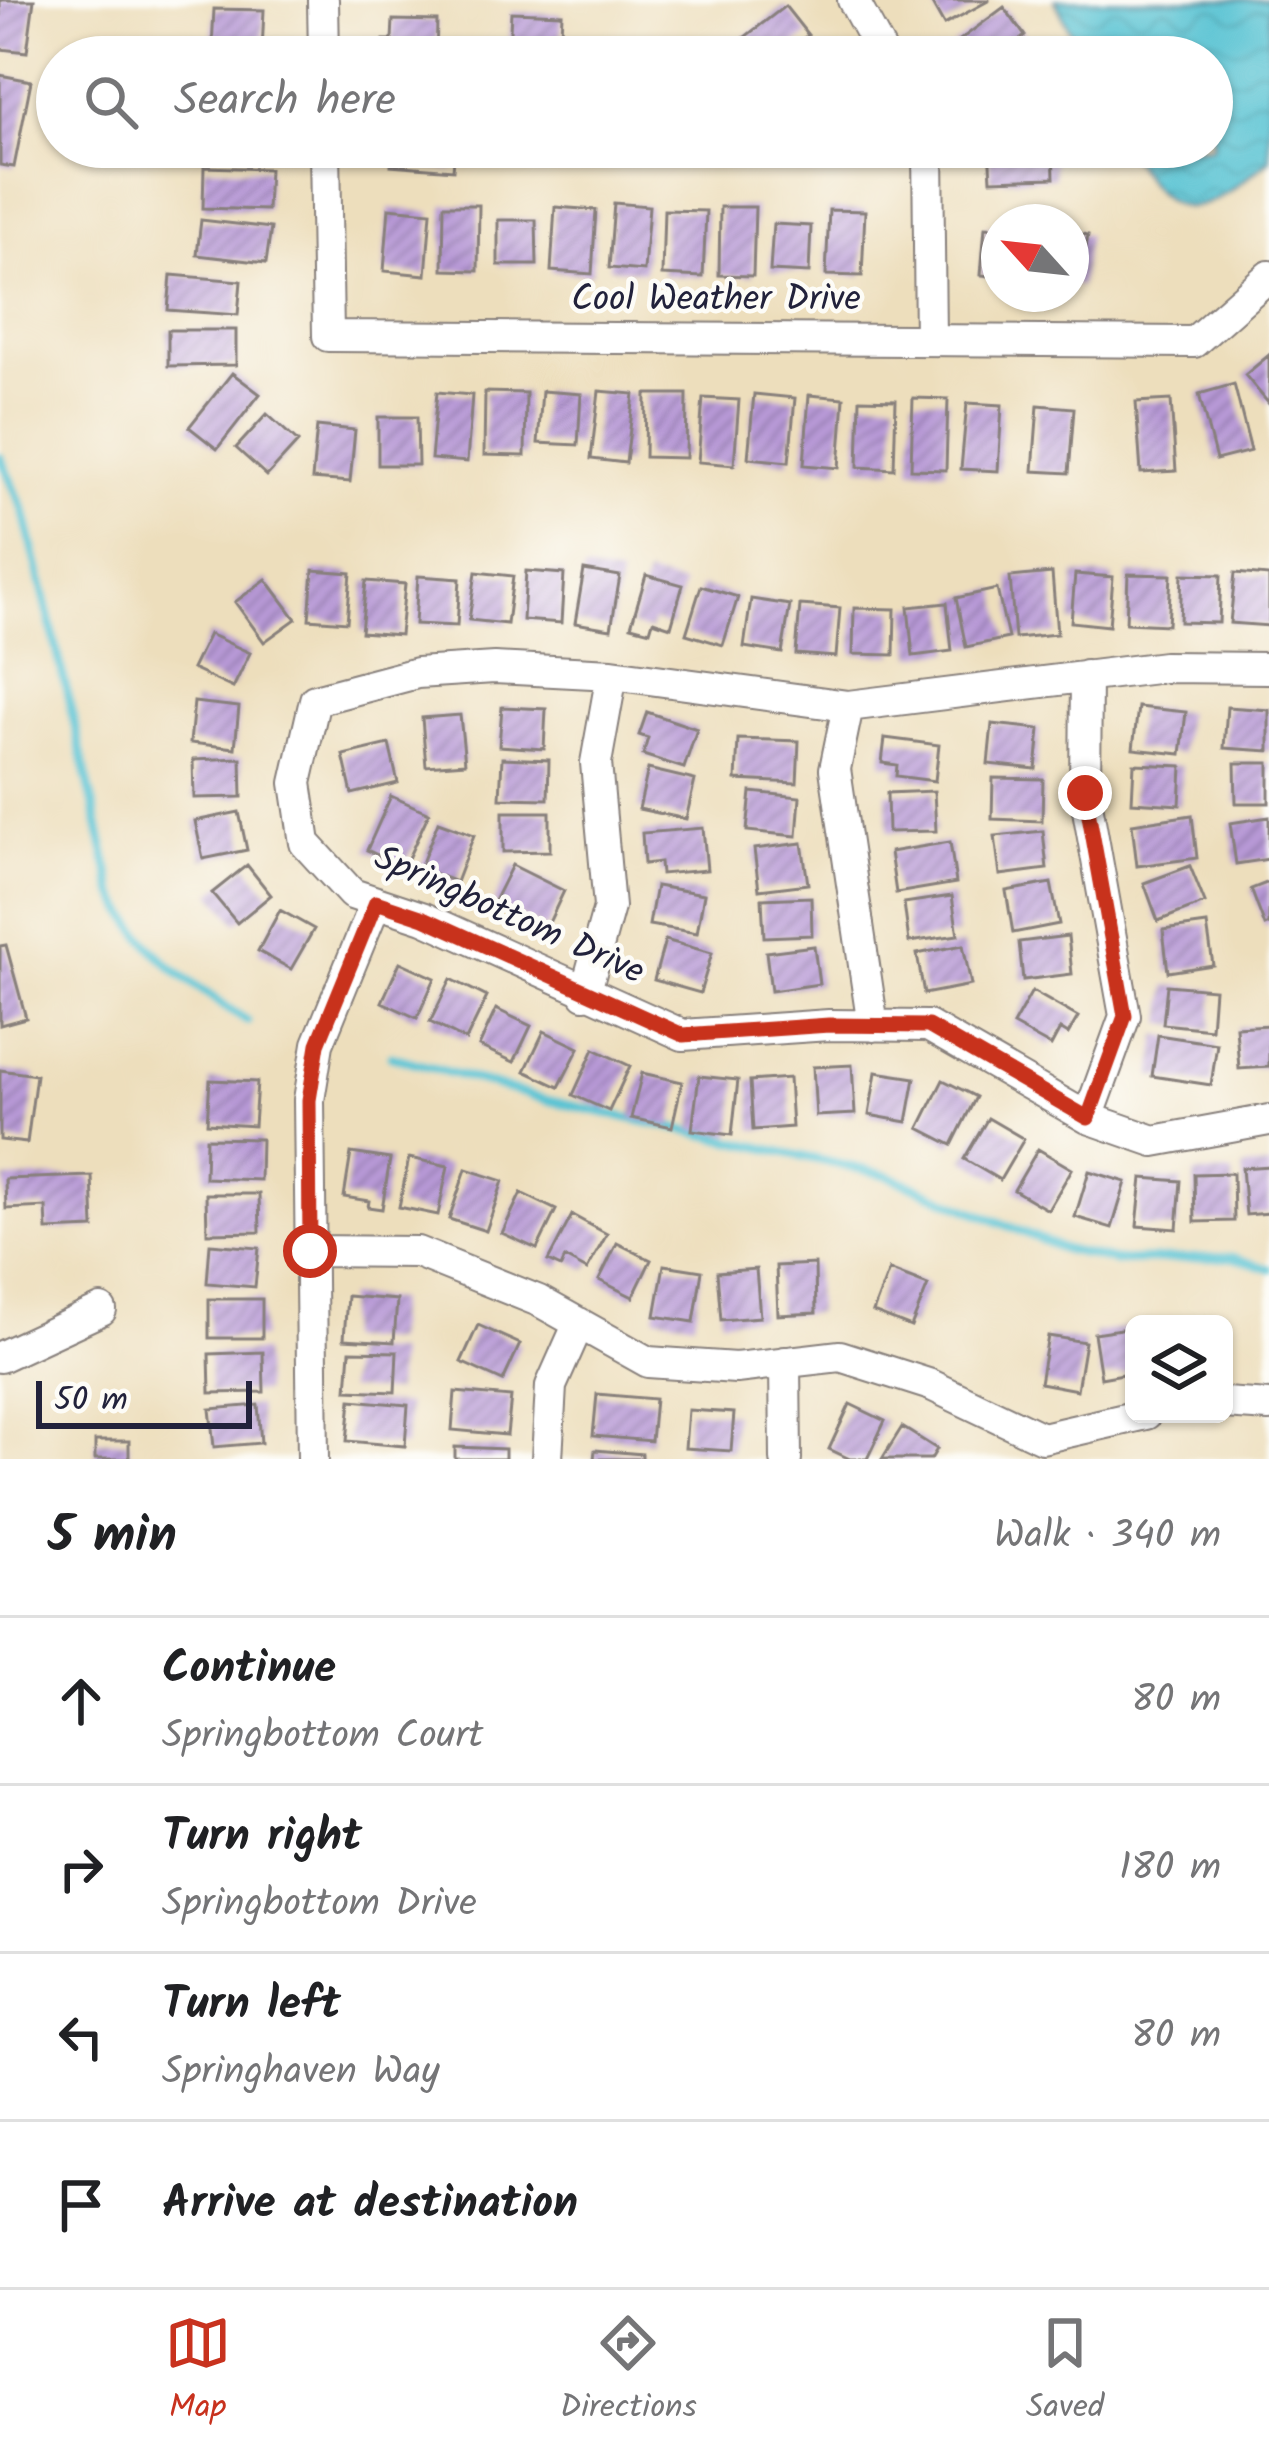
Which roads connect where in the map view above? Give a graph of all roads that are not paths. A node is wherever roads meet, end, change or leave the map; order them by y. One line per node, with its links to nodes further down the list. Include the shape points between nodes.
1 (323, 0): 3 (street)
2 (853, 0): 4 (street)
3 (324, 36)
4 (873, 36)
5 (325, 168): 8 (street, Cool Weather Drive, via 328,336)
6 (928, 168): 8 (street)
7 (1269, 276): 8 (street, Cool Weather Drive, via 1194,342)
8 (930, 340)
9 (1269, 668): 11 (street, Springbottom Drive)
10 (613, 674): 12 (street, Springbottom Drive); 13 (street, Springbottom Drive, via 417,673 315,700 296,783 305,843 352,894); 14 (street, via 596,763 609,908)
11 (1086, 676): 12 (street, Springbottom Drive); 16 (street, via 1085,793 1125,1016)
12 (848, 706): 15 (street, via 835,769)
13 (376, 902): 14 (street, Springbottom Drive); 18 (street, via 318,1044 309,1100)
14 (586, 994): 15 (street, Springbottom Drive, via 683,1035)
15 (873, 1026): 16 (street, Springbottom Drive, via 928,1026)
16 (1088, 1118): 17 (street, Springbottom Drive, via 1154,1141)
17 (1269, 1120)
18 (310, 1251): 20 (street, via 417,1252); 27 (street)
19 (101, 1310): 21 (street)
20 (578, 1323): 22 (street, via 648,1362); 28 (street, via 550,1386)
21 (0, 1357)
22 (785, 1362): 26 (street, via 840,1356 931,1384); 29 (street)
23 (1233, 1404): 24 (street)
24 (1269, 1406)
25 (1125, 1421): 26 (street)
26 (1041, 1448)
27 (313, 1459)
28 (547, 1459)
29 (786, 1459)

